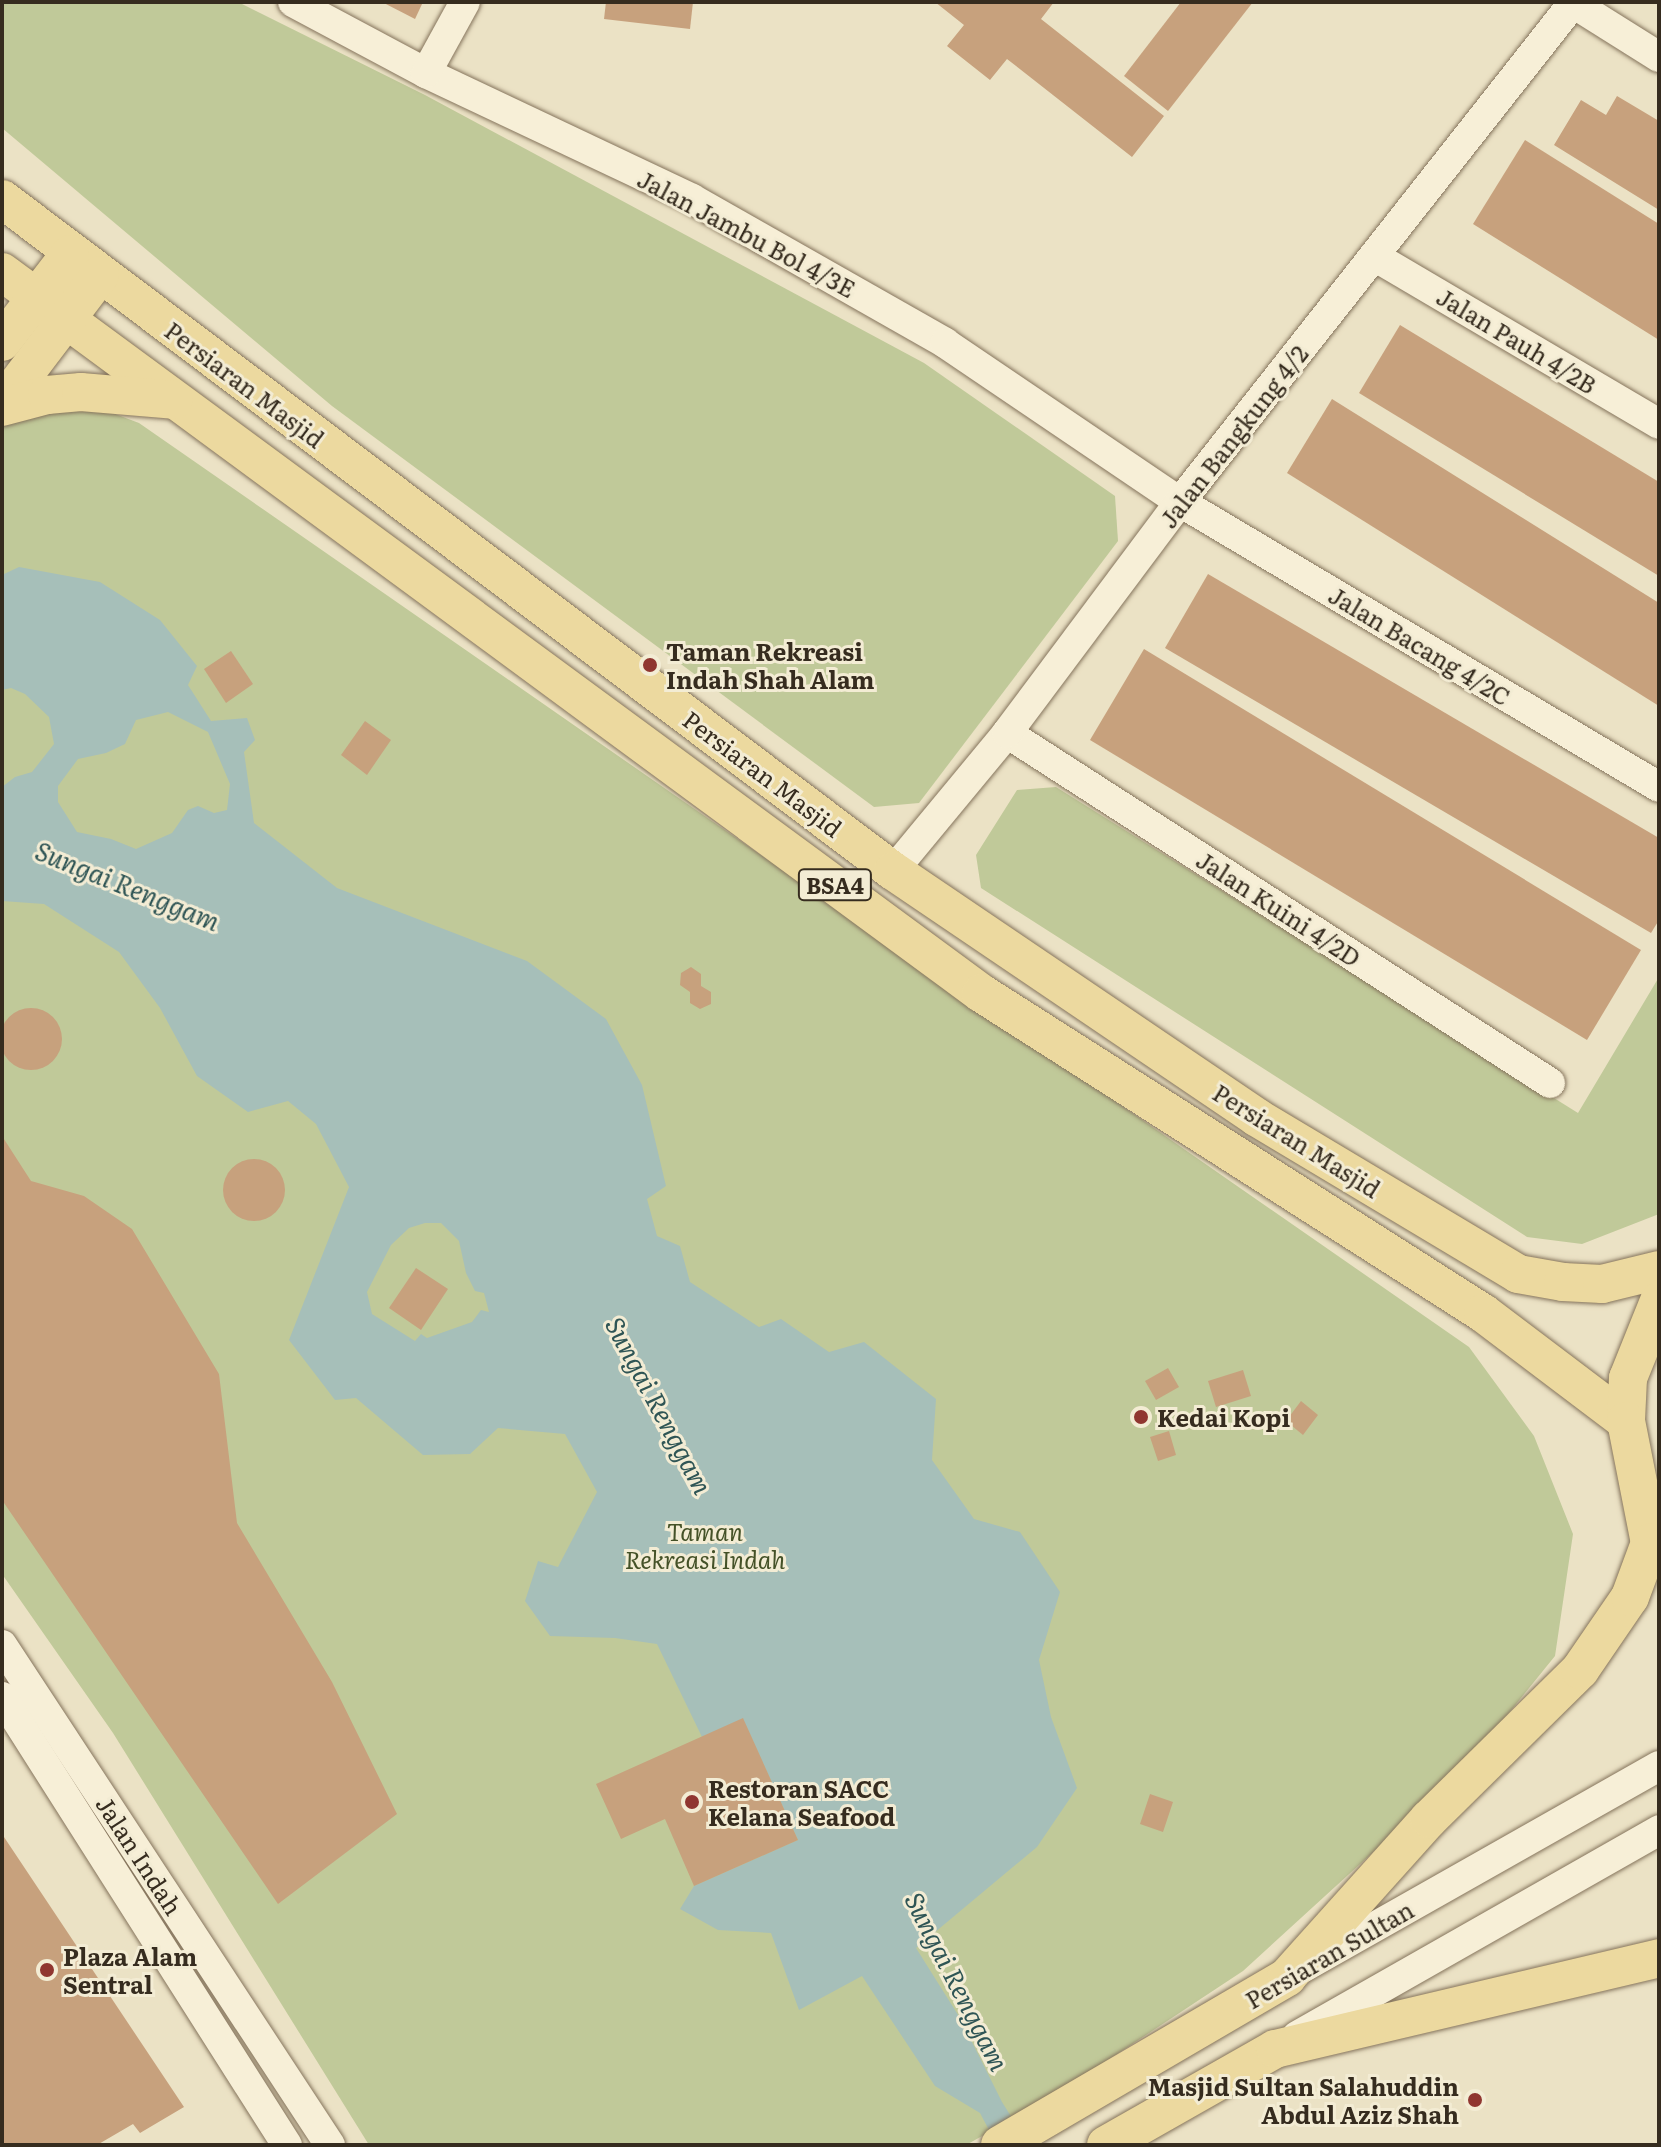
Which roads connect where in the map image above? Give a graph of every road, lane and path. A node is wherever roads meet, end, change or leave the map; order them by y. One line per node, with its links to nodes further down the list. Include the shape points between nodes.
1 (293, 2): 5 (street, Jalan Jambu Bol 4/3E)
2 (465, 2): 5 (street)
3 (1574, 2): 4 (street); 7 (street, Jalan Bangkung 4/2)
4 (1659, 57)
5 (426, 73): 15 (street, Jalan Jambu Bol 4/3E, via 692,199 839,282 945,343)
6 (2, 199): 8 (main road, Persiaran Masjid / BSA4)
7 (1374, 256): 14 (street, Jalan Pauh 4/2B); 15 (street, Jalan Bangkung 4/2)
8 (85, 265): 10 (main road); 18 (main road, Persiaran Masjid / BSA4)
9 (2, 272): 10 (main road, Persiaran Masjid / BSA4)
10 (51, 309): 11 (main road); 12 (main road, Persiaran Masjid / BSA4); 13 (main road)
11 (2, 342)
12 (174, 400): 13 (main road, via 81,392); 22 (main road, Persiaran Masjid / BSA4, via 981,993 1483,1313)
13 (2, 405)
14 (1659, 424)
15 (1180, 502): 16 (street, Jalan Bangkung 4/2); 17 (street, Jalan Bacang 4/2C)
16 (1007, 733): 18 (street, Jalan Bangkung 4/2); 19 (street, Jalan Kuini 4/2D)
17 (1659, 787)
18 (893, 871): 20 (main road, Persiaran Masjid / BSA4, via 1256,1117 1518,1274 1602,1284)
19 (1550, 1083)
20 (1659, 1270)
21 (1659, 1301): 22 (main road, via 1628,1378)
22 (1626, 1421): 23 (main road)
23 (1655, 1550): 29 (main road, via 1580,1670 1429,1819)
24 (2, 1645): 31 (street, Jalan Indah)
25 (2, 1697): 32 (street, Jalan Indah)
26 (1659, 1766): 29 (street, Persiaran Sultan)
27 (1649, 1836): 30 (street)
28 (1659, 1958): 30 (main road)
29 (1287, 1977): 33 (main road, Persiaran Sultan)
30 (1275, 2049): 34 (main road)
31 (316, 2138)
32 (287, 2145)
33 (1000, 2145)
34 (1106, 2145)

